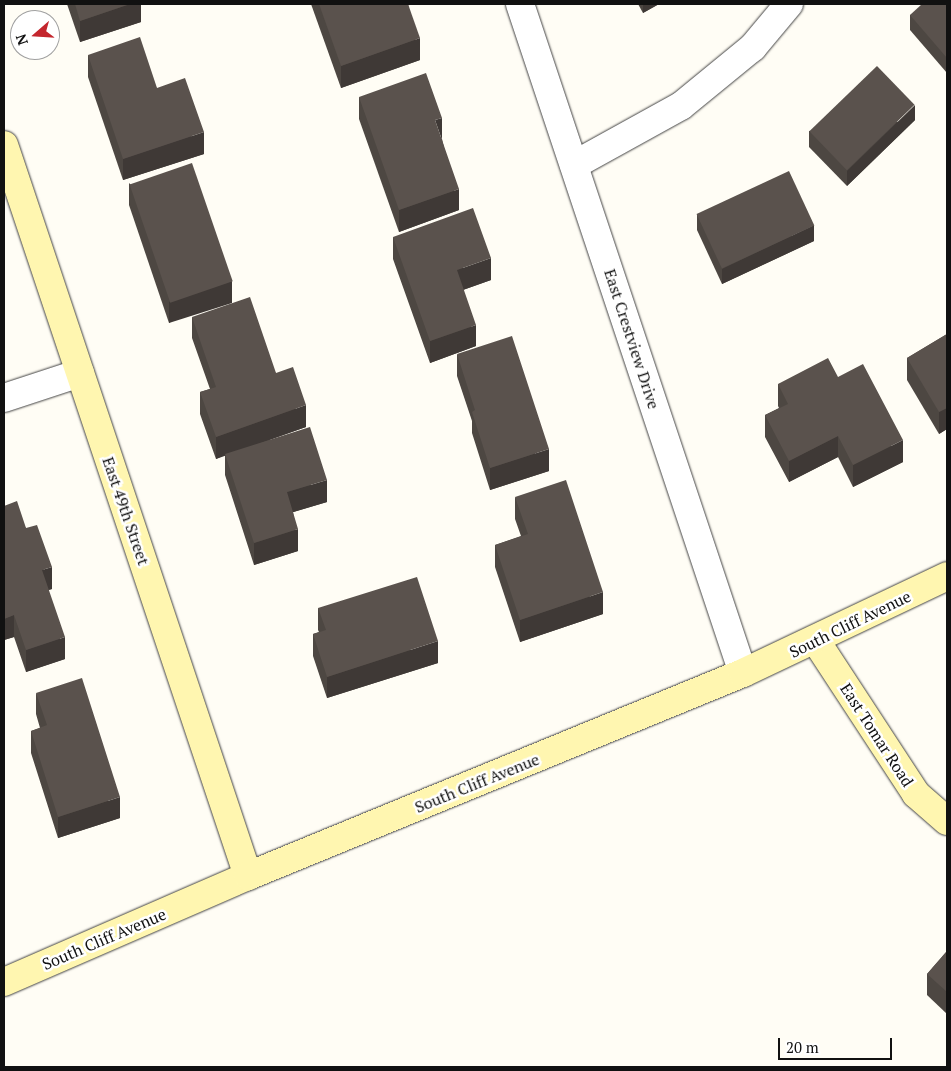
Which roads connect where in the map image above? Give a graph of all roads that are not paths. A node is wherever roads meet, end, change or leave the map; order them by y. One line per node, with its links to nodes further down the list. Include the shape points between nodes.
1 (520, 4): 4 (street, East Crestview Drive)
2 (789, 4): 4 (street, via 753,47 681,106)
3 (4, 145): 5 (main road, East 49th Street)
4 (574, 164): 9 (street, East Crestview Drive)
5 (80, 373): 6 (street); 11 (main road, East 49th Street)
6 (4, 398)
7 (947, 576): 8 (main road, South Cliff Avenue)
8 (816, 641): 9 (main road, South Cliff Avenue); 10 (main road, East Tomar Road, via 916,794)
9 (743, 674): 11 (main road, South Cliff Avenue)
10 (947, 821)
11 (248, 876): 12 (main road, South Cliff Avenue)
12 (4, 982)

